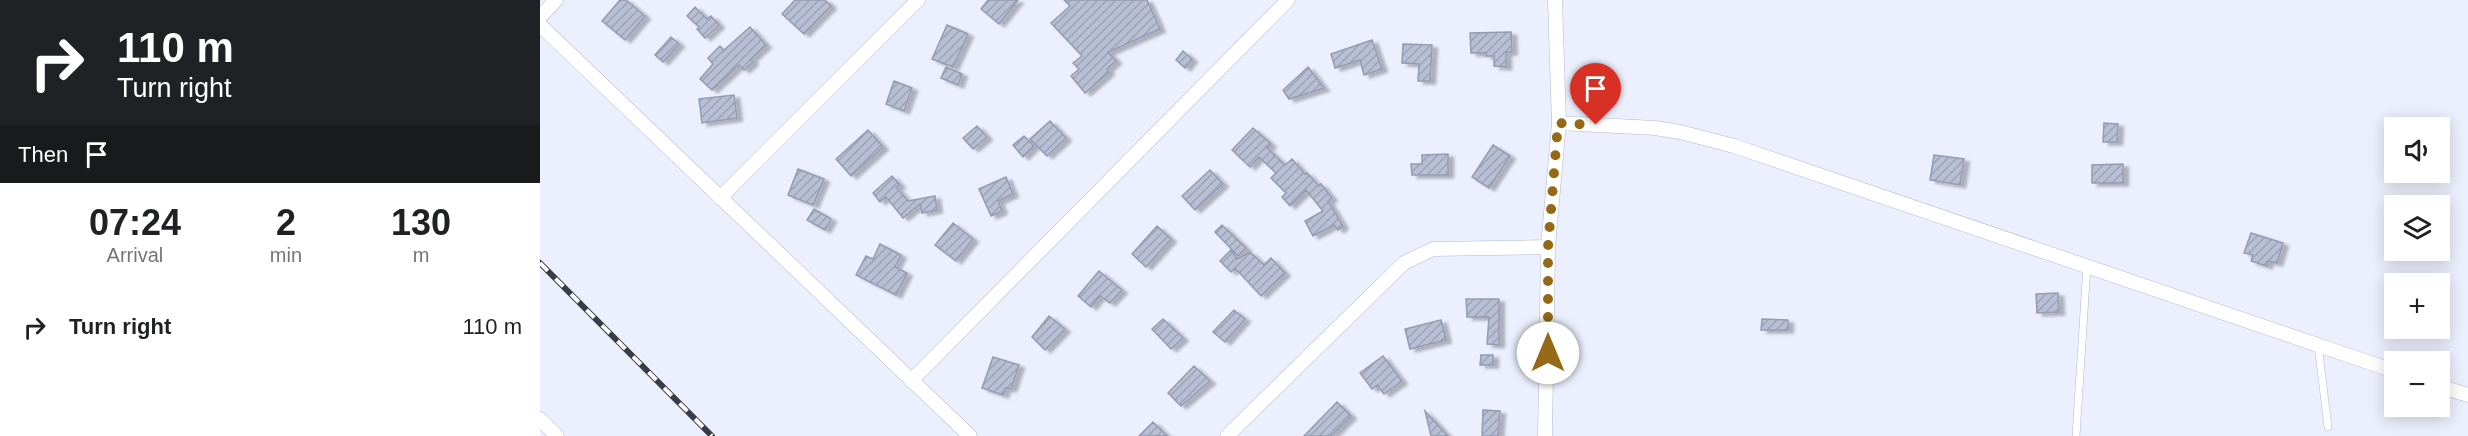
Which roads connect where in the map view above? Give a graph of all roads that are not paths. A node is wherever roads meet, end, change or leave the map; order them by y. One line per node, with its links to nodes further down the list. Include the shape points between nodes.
1 (556, 0): 5 (street)
2 (918, 0): 8 (street)
3 (1288, 0): 13 (street)
4 (1555, 0): 7 (street)
5 (540, 17)
6 (540, 25): 8 (street)
7 (1558, 123): 9 (street); 10 (street, via 1655,128 1734,146)
8 (720, 198): 13 (street)
9 (1548, 247): 20 (street, via 1433,249 1404,263); 21 (street)
10 (2087, 264): 11 (street); 22 (lane)
11 (2318, 345): 12 (street); 17 (lane)
12 (2384, 368)
13 (911, 381): 19 (street)
14 (2450, 389): 15 (street)
15 (2468, 395)
16 (540, 419): 18 (street)
17 (2328, 427)
18 (556, 436)
19 (970, 436)
20 (1227, 436)
21 (1545, 436)
22 (2076, 436)

